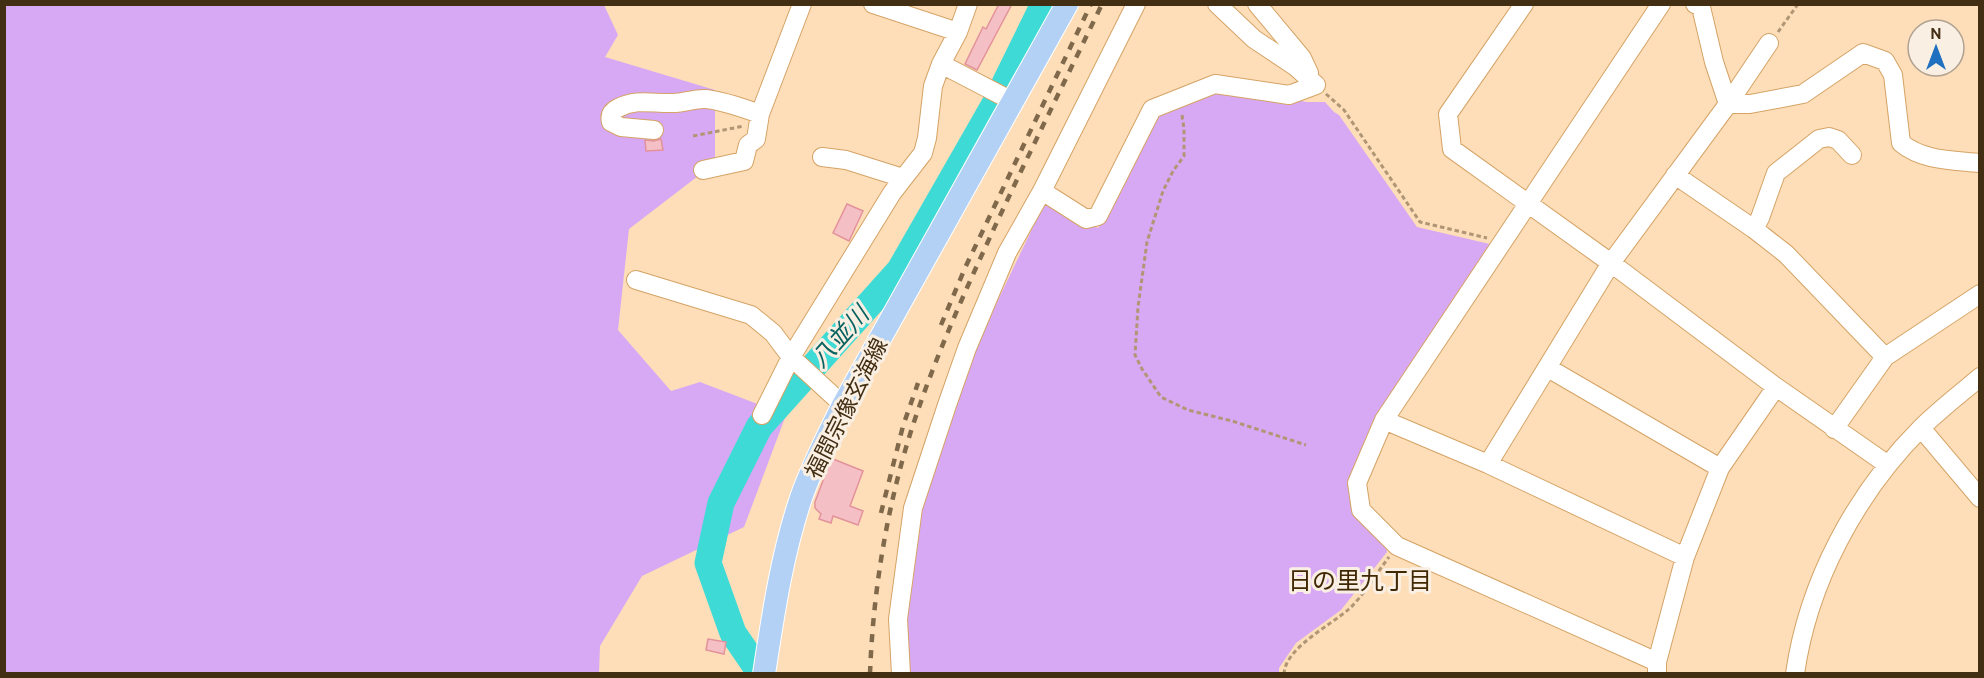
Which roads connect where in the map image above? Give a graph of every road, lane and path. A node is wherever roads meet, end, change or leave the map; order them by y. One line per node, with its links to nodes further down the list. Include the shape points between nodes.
1 (802, 4): 19 (street)
2 (873, 4): 12 (street)
3 (968, 4): 12 (street)
4 (1067, 4): 17 (main road, 福間宗像玄海線)
5 (1136, 4): 28 (street)
6 (1218, 4): 15 (street, via 1254,39)
7 (1257, 4): 15 (street, via 1302,58)
8 (1524, 4): 29 (street, via 1448,114 1452,149)
9 (1661, 4): 29 (street)
10 (1695, 4): 18 (street, via 1701,7)
11 (1798, 4): 13 (path)
12 (958, 32): 14 (street)
13 (1765, 49): 18 (street)
14 (941, 64): 17 (street); 27 (street, via 933,86 923,153)
15 (1316, 85): 16 (street, via 1289,95 1215,84); 31 (path, via 1344,110 1420,222)
16 (1179, 98): 28 (street, via 1152,109 1098,216 1086,219); 45 (path, via 1184,156 1163,191 1147,242 1135,354 1161,397 1188,410)
17 (1009, 99): 40 (main road, 福間宗像玄海線)
18 (1728, 104): 24 (street, via 1803,94 1863,53 1885,61 1893,75 1901,143 1930,158); 26 (street)
19 (760, 118): 20 (street, via 738,106 697,99 669,104 628,103 612,111 611,122 621,127); 21 (path); 25 (street, via 756,139 748,145 744,161)
20 (654, 130)
21 (693, 136)
22 (1852, 154): 30 (street, via 1838,140 1819,139 1776,173)
23 (822, 157): 27 (street, via 846,160)
24 (1980, 163)
25 (703, 170)
26 (1675, 175): 30 (street); 32 (street)
27 (903, 178): 35 (street)
28 (1042, 191): 54 (street, via 1007,253 967,348 923,474 914,508 898,619)
29 (1528, 205): 31 (street); 32 (street)
30 (1754, 229): 36 (street, via 1786,254)
31 (1504, 242): 42 (street)
32 (1611, 263): 37 (street); 39 (street)
33 (636, 280): 35 (street, via 751,315 773,333)
34 (1980, 294): 36 (street)
35 (791, 357): 40 (street); 41 (street)
36 (1885, 357): 44 (street)
37 (1548, 368): 46 (street); 48 (street)
38 (1980, 377): 43 (street)
39 (1776, 387): 44 (street); 48 (street)
40 (843, 405): 53 (main road, 福間宗像玄海線, via 801,498 772,620)
41 (762, 415)
42 (1384, 420): 46 (street); 50 (street, via 1357,483 1361,510)
43 (1921, 428): 47 (street); 49 (street)
44 (1834, 429): 47 (street)
45 (1306, 445)
46 (1488, 464): 51 (street)
47 (1888, 465): 56 (street, via 1860,502 1822,577 1807,619)
48 (1720, 468): 51 (street)
49 (1980, 498)
50 (1397, 546): 52 (street); 55 (path, via 1350,608 1300,646 1284,667)
51 (1685, 557): 52 (street)
52 (1657, 668)
53 (764, 674)
54 (901, 674)
55 (1284, 674)
56 (1795, 674)

